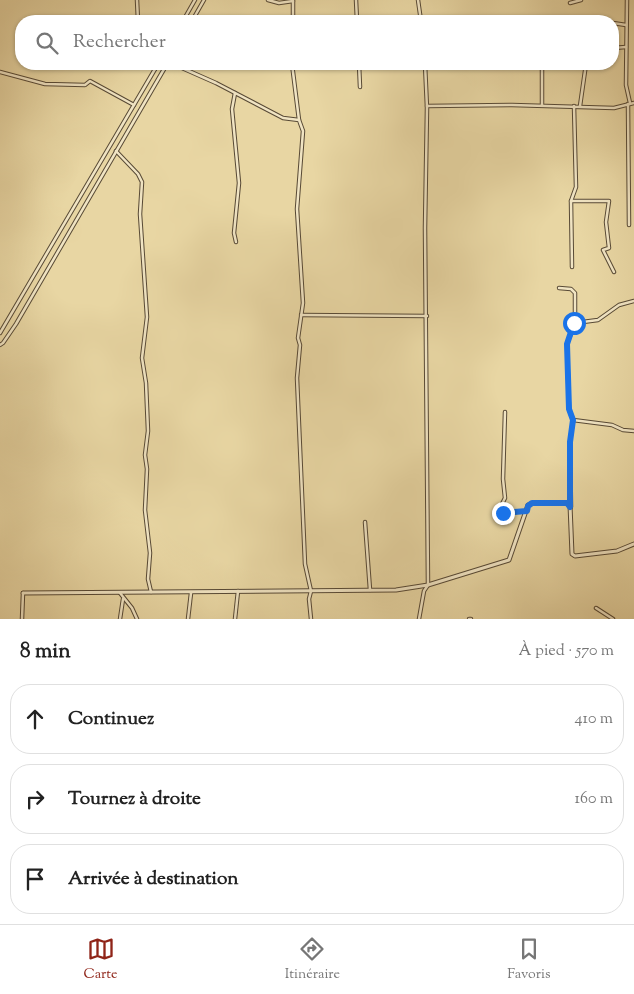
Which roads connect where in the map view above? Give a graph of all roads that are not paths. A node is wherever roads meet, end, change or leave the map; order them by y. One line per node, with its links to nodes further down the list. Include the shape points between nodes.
1 (137, 0): 11 (street)
2 (195, 0): 12 (street)
3 (204, 0): 13 (street)
4 (268, 0): 5 (street, via 280,3)
5 (293, 0): 14 (street)
6 (356, 0): 15 (street)
7 (418, 0): 16 (street)
8 (581, 0): 10 (street)
9 (627, 0): 18 (street)
10 (570, 3)
11 (138, 15)
12 (186, 15)
13 (195, 15)
14 (293, 15)
15 (357, 15)
16 (420, 15)
17 (619, 24): 18 (street)
18 (626, 25): 19 (street)
19 (626, 47): 20 (street); 32 (street, via 626,85)
20 (619, 48)
21 (154, 70): 33 (street)
22 (163, 70): 39 (street)
23 (187, 70): 31 (street)
24 (293, 70): 38 (street)
25 (359, 70): 30 (street)
26 (425, 70): 35 (street)
27 (542, 70): 34 (street)
28 (585, 70): 37 (street)
29 (0, 72): 33 (street, via 44,84 85,85 90,81)
30 (360, 87)
31 (235, 92): 38 (street, via 283,118); 42 (street, via 232,109 239,182)
32 (631, 103): 37 (street, via 614,108); 41 (street)
33 (134, 104): 50 (street)
34 (542, 105): 35 (street); 36 (street)
35 (427, 106): 48 (street)
36 (574, 106): 37 (street); 40 (street, via 576,187)
37 (580, 106)
38 (299, 120): 47 (street, via 303,131 297,209)
39 (116, 151): 51 (street, via 16,324); 65 (street, via 142,182 140,214 147,317 142,358 148,430 145,510 150,553 148,579)
40 (570, 201): 43 (street); 44 (street, via 609,201 606,222 609,248 603,250)
41 (629, 225)
42 (236, 242)
43 (572, 267)
44 (614, 272)
45 (559, 288): 49 (street, via 571,289 575,293)
46 (634, 301): 49 (street, via 619,305 598,320)
47 (301, 315): 48 (street); 62 (street, via 298,392 305,564)
48 (427, 316): 59 (street)
49 (574, 323): 53 (street, via 567,344 569,409)
50 (0, 333)
51 (0, 344)
52 (506, 412): 56 (street, via 505,498 500,508 503,513)
53 (573, 420): 54 (street, via 612,424); 55 (street)
54 (634, 431)
55 (570, 507): 56 (street, via 567,503 532,503); 58 (street, via 572,554 575,556 617,551)
56 (527, 511): 59 (street, via 509,560)
57 (365, 522): 60 (street)
58 (634, 544)
59 (428, 585): 60 (street); 75 (street)
60 (370, 590): 62 (street)
61 (238, 591): 62 (street); 66 (street); 73 (street)
62 (311, 591): 74 (street)
63 (23, 593): 64 (street); 69 (street)
64 (120, 593): 65 (street); 67 (street)
65 (152, 593): 66 (street)
66 (190, 593): 72 (street)
67 (123, 599): 70 (street); 71 (street)
68 (596, 608): 76 (street)
69 (22, 619)
70 (120, 619)
71 (137, 619)
72 (188, 619)
73 (235, 619)
74 (311, 619)
75 (419, 619)
76 (613, 619)

